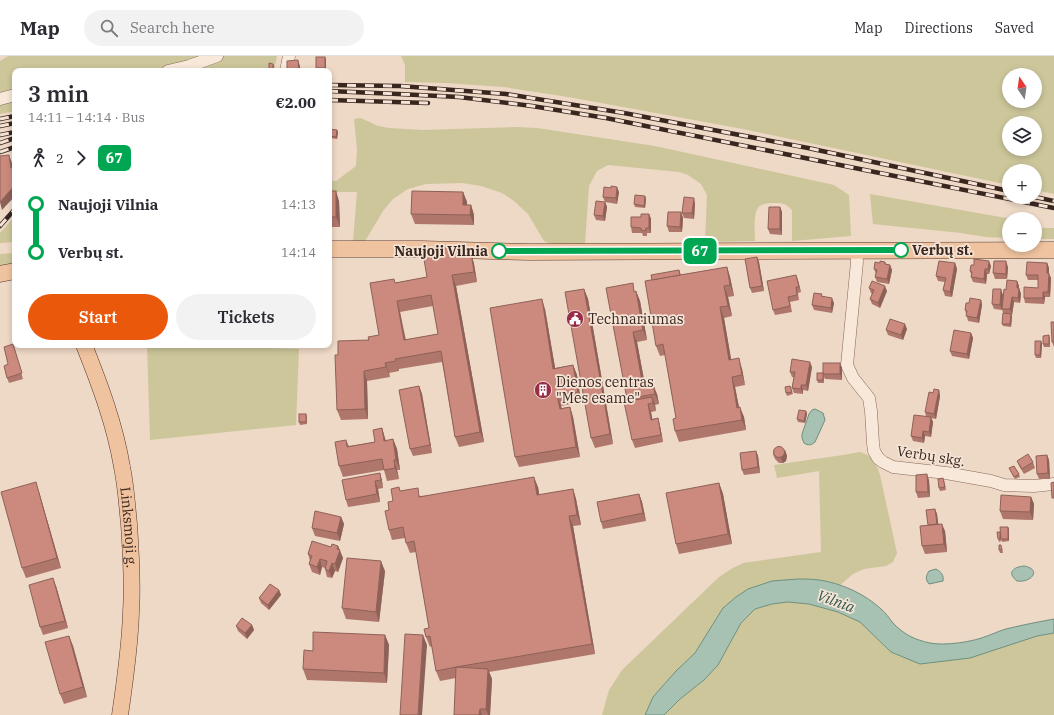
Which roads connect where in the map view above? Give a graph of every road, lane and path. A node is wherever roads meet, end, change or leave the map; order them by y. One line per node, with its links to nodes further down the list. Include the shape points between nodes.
1 (217, 56): 3 (street)
2 (289, 56): 4 (street)
3 (181, 68)
4 (286, 68)
5 (12, 96): 6 (street)
6 (0, 99)
7 (332, 249): 8 (main road, via 529,252)
8 (856, 250): 9 (main road); 13 (street, Verbų skg., via 857,262 846,365 869,398 874,451 878,458 893,467 946,473 1004,485)
9 (1054, 250)
10 (12, 272): 11 (main road)
11 (0, 274)
12 (85, 348): 14 (main road, Linksmoji g., via 114,430 126,497 132,576 128,655)
13 (1054, 484)
14 (120, 715)

